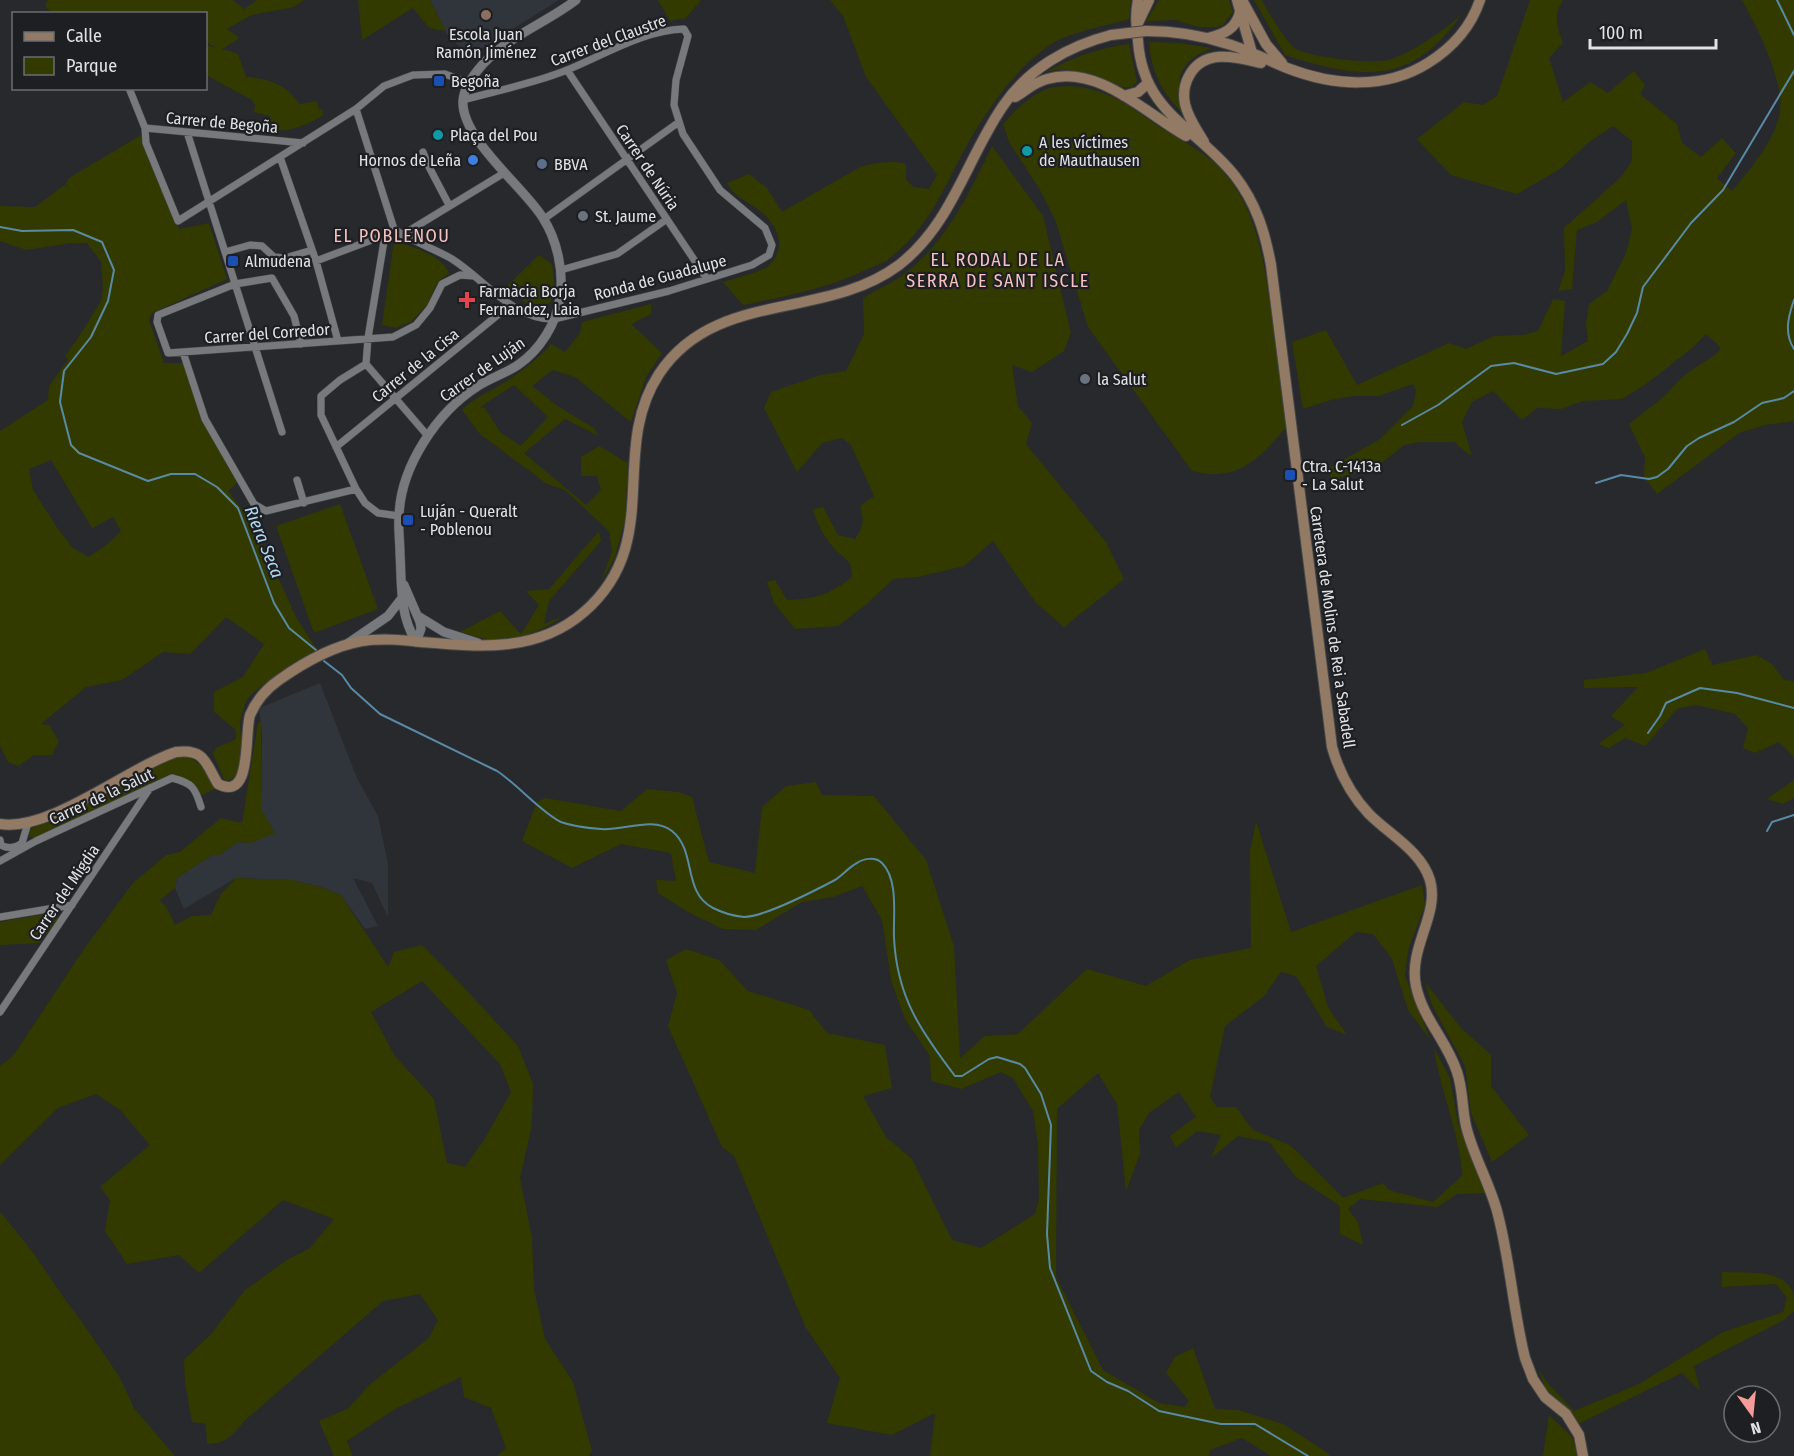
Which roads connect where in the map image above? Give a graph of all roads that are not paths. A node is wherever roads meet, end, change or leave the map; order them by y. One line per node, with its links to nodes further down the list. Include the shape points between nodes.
1 (576, 0): 14 (street, via 512,39 483,64)
2 (1138, 0): 8 (main road, Carretera de Molins de Rei a Sabadell, via 1136,11)
3 (1149, 0): 8 (main road)
4 (1236, 0): 7 (main road)
5 (1242, 0): 11 (main road, via 1266,44)
6 (1480, 0): 11 (main road, via 1470,22 1438,57 1390,80 1322,78)
7 (1240, 12): 9 (main road, via 1228,31); 10 (main road)
8 (1142, 29): 9 (main road); 13 (main road, Carretera de Molins de Rei a Sabadell, via 1141,63); 18 (main road, bridge, via 1110,35 1052,59 1029,76)
9 (1207, 38): 10 (main road)
10 (1252, 53): 11 (main road)
11 (1286, 67): 24 (main road, via 1225,56 1206,60 1192,70 1184,102)
12 (567, 70): 17 (street, Carrer del Claustre); 20 (street, Carrer del Claustre, via 649,36 684,29 688,36 676,80 674,105); 27 (street, Carrer de Núria)
13 (1148, 82): 16 (main road, via 1137,92); 24 (main road, Carretera de Molins de Rei a Sabadell, via 1161,105)
14 (469, 83): 17 (street); 19 (street, Carrer de Begoña, via 445,74 413,75 384,86)
15 (130, 90): 21 (street, Carrer de Begoña)
16 (1124, 96): 18 (main road, via 1089,80 1055,77 1042,80); 24 (main road)
17 (463, 100): 28 (street, via 468,124)
18 (1004, 104): 62 (main road, via 941,218 901,263 844,293 729,319 699,334 676,353 653,384 642,411 635,441 629,537 607,587 584,612 554,633 524,643)
19 (356, 109): 23 (street, Carrer de Begoña); 33 (street, via 394,229)
20 (679, 122): 27 (street); 39 (street, Ronda de Guadalupe, via 682,134 720,190 765,228 772,245 769,255 753,265)
21 (145, 129): 22 (street, Carrer de Begoña); 29 (street, Carrer de Begoña, via 146,143 178,221)
22 (187, 132): 23 (street, Carrer de Begoña); 29 (street)
23 (303, 143): 26 (street, Carrer de Begoña)
24 (1205, 147): 75 (main road, Carretera de Molins de Rei a Sabadell, via 1243,187 1257,212 1267,243 1332,747 1355,797 1414,855 1429,878 1432,900 1415,960 1418,994 1458,1074 1468,1133 1499,1217 1525,1358 1545,1397 1566,1414 1579,1435)
25 (423, 152): 30 (street)
26 (280, 157): 29 (street, Carrer de Begoña); 34 (street)
27 (627, 159): 31 (street); 32 (street, Carrer de Núria)
28 (504, 173): 30 (street); 31 (street)
29 (210, 202): 35 (street)
30 (449, 205): 33 (street)
31 (544, 219): 37 (street, Carrer de Luján)
32 (667, 219): 37 (street, via 617,254); 39 (street, Carrer de Núria)
33 (402, 235): 38 (street, via 453,260)
34 (312, 250): 35 (street, via 285,258 274,257 262,246); 36 (street)
35 (225, 252): 40 (street)
36 (315, 261): 43 (street, via 385,235); 44 (street)
37 (561, 270): 42 (street, Carrer de Luján)
38 (474, 276): 41 (street); 43 (street, Carrer del Corredor, via 460,275 442,284 430,308 416,324 393,337)
39 (707, 279): 42 (street, Ronda de Guadalupe)
40 (236, 284): 45 (street, via 272,278 294,316); 46 (street); 47 (street, Carrer del Corredor, via 158,315 168,353)
41 (510, 305): 42 (street); 49 (street, Carrer de la Cisa)
42 (554, 319): 51 (street, Carrer de Luján, via 539,347 519,364 477,386 441,416)
43 (368, 338): 44 (street, Carrer del Corredor); 48 (street)
44 (338, 341): 45 (street, Carrer del Corredor)
45 (301, 344): 46 (street, Carrer del Corredor)
46 (255, 348): 47 (street, Carrer del Corredor); 50 (street)
47 (183, 352): 55 (street, via 205,419 254,504 266,511)
48 (366, 364): 49 (street); 52 (street, via 321,396 321,414)
49 (395, 398): 51 (street); 52 (street, Carrer de la Cisa)
50 (282, 432)
51 (427, 435): 56 (street, Carrer de Luján, via 407,478)
52 (336, 447): 54 (street)
53 (297, 480): 55 (street)
54 (356, 489): 55 (street); 56 (street, via 378,513)
55 (304, 503)
56 (399, 516): 57 (street, Carrer de Luján)
57 (402, 580): 58 (street, Carrer de Luján); 59 (street)
58 (402, 598): 60 (street, Carrer de Luján, via 405,620); 61 (street, via 388,616)
59 (418, 616): 60 (street, via 421,629); 62 (street, via 454,636)
60 (416, 642): 61 (main road, via 382,640); 62 (main road)
61 (346, 645): 65 (main road, via 301,666 262,696 249,719 244,770 234,787 218,784 198,753 176,752)
62 (493, 647)
63 (150, 788): 64 (street, Carrer de la Salut, via 171,778 186,782 195,790); 69 (street, Carrer de la Salut); 72 (street, Carrer del Migdia)
64 (201, 807)
65 (28, 823): 66 (main road); 68 (street, Carrer de la Salut)
66 (2, 824): 67 (street, Carrer de la Salut)
67 (0, 840): 70 (street, Carrer de la Salut)
68 (22, 843): 69 (street, Carrer de la Salut); 70 (street, Carrer de la Salut)
69 (33, 843): 71 (street, Carrer de la Salut)
70 (0, 847)
71 (0, 861)
72 (72, 905): 73 (street); 74 (street, Carrer del Migdia)
73 (0, 917)
74 (0, 1012)
75 (1583, 1456)

